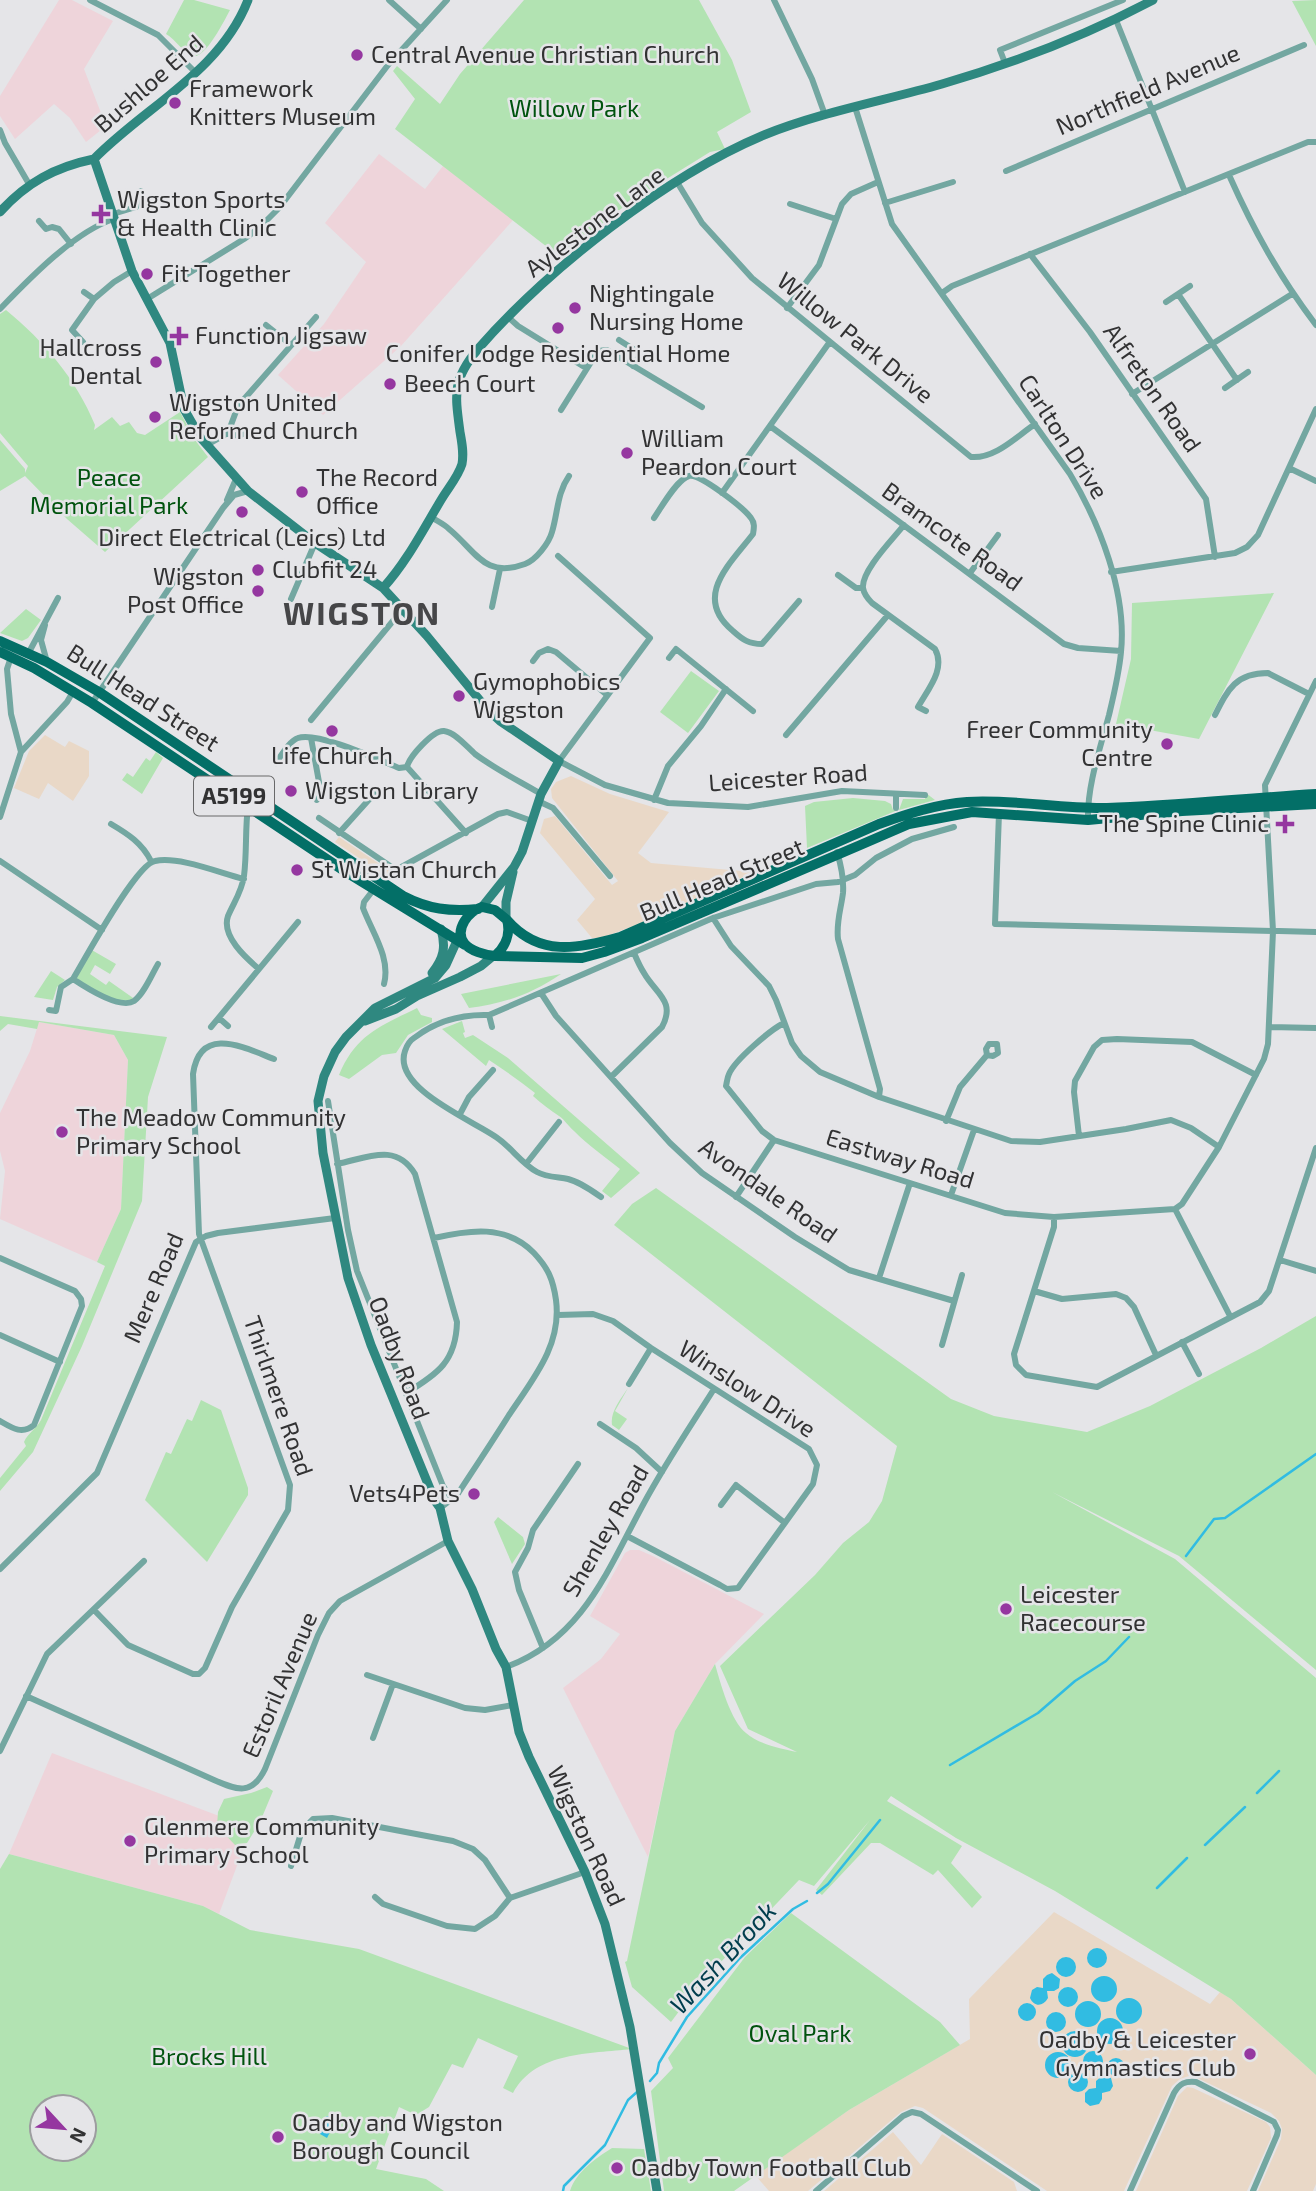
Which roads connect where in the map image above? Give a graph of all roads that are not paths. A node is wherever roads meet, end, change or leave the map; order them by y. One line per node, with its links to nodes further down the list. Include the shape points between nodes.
1 (90, 0): 12 (street, via 158,35)
2 (248, 0): 12 (main road, Bushloe End, via 214,56)
3 (389, 0): 9 (street)
4 (447, 0): 9 (street)
5 (774, 0): 15 (street)
6 (1123, 0): 11 (street, via 1000,50)
7 (1153, 0): 8 (main road, Aylestone Lane)
8 (1116, 20): 11 (main road, Aylestone Lane); 14 (street)
9 (421, 29): 42 (street, via 260,228)
10 (1304, 45): 14 (street, Northfield Avenue)
11 (1006, 63): 13 (main road, Aylestone Lane)
12 (195, 72): 18 (main road, Bushloe End)
13 (855, 107): 15 (main road, Aylestone Lane); 21 (street, Carlton Drive)
14 (1152, 110): 19 (street, Northfield Avenue); 26 (street)
15 (825, 115): 23 (main road, Aylestone Lane, via 764,135)
16 (0, 130): 24 (street)
17 (1316, 142): 20 (street)
18 (94, 159): 24 (main road, via 71,164); 30 (main road, Leicester Road)
19 (1006, 171)
20 (1229, 175): 26 (street); 40 (street, via 1254,230)
21 (878, 182): 27 (street, Carlton Drive); 31 (street, via 851,194)
22 (953, 182): 27 (street)
23 (677, 183): 44 (street, Willow Park Drive, via 702,223 752,278); 47 (main road, Aylestone Lane, via 633,212)
24 (29, 184): 29 (main road)
25 (141, 191): 30 (street, via 136,206)
26 (1185, 192): 34 (street)
27 (886, 203): 38 (street, Carlton Drive, via 892,224)
28 (790, 204): 31 (street)
29 (0, 212)
30 (114, 216): 33 (street); 35 (main road, Leicester Road)
31 (836, 219): 44 (street, via 819,265)
32 (39, 221): 33 (street, via 46,229 59,229)
33 (71, 244): 45 (street)
34 (1030, 254): 38 (street); 60 (street, Alfreton Road)
35 (132, 271): 41 (street); 42 (main road, Leicester Road)
36 (1190, 286): 39 (street)
37 (84, 292): 41 (street)
38 (942, 293): 64 (street, Carlton Drive)
39 (1178, 293): 43 (street); 53 (street)
40 (1292, 293): 48 (street); 53 (street)
41 (94, 299): 51 (street, via 72,330)
42 (147, 299): 68 (main road, Leicester Road, via 170,344 184,409)
43 (1166, 302)
44 (787, 308): 52 (street, Willow Park Drive)
45 (0, 309)
46 (316, 317): 54 (street)
47 (508, 317): 56 (street); 76 (main road, Aylestone Lane, via 457,382 463,455 458,474)
48 (1316, 325)
49 (266, 326): 54 (street)
50 (620, 340): 55 (street, via 641,354)
51 (83, 342)
52 (829, 343): 64 (street, Willow Park Drive, via 971,457 992,454); 65 (street)
53 (1212, 344): 58 (street); 60 (street)
54 (291, 345): 66 (street, via 237,405)
55 (633, 366): 56 (street, via 607,350 598,351); 61 (street)
56 (586, 368): 63 (street)
57 (1248, 372): 58 (street)
58 (1237, 380): 59 (street)
59 (1225, 388)
60 (1132, 394): 82 (street, Alfreton Road, via 1206,499)
61 (702, 407)
62 (1316, 409): 69 (street)
63 (561, 410)
64 (1035, 424): 84 (street, Carlton Drive, via 1084,498)
65 (770, 426): 74 (street); 78 (street, Bramcote Road)
66 (228, 433): 67 (street); 68 (street)
67 (246, 433)
68 (207, 446): 71 (main road, Leicester Road)
69 (1289, 468): 72 (street); 82 (street, via 1253,542 1235,553)
70 (569, 476): 83 (street, via 544,546 531,562)
71 (236, 479): 73 (main road, Leicester Road); 75 (street)
72 (1316, 481)
73 (248, 491): 75 (street, via 234,495); 80 (main road, Leicester Road)
74 (722, 493): 77 (street, via 700,478 685,477); 90 (street, via 755,526 715,587 721,622 745,641 762,644)
75 (223, 508): 106 (street)
76 (431, 517): 83 (street, via 482,562); 87 (main road, Aylestone Lane)
77 (654, 518)
78 (904, 525): 85 (street, Bramcote Road); 88 (street, via 869,569)
79 (998, 535): 85 (street)
80 (315, 543): 87 (main road, Leicester Road); 89 (street)
81 (558, 556): 108 (street, via 650,638)
82 (1215, 557): 84 (street)
83 (500, 569): 91 (street)
84 (1111, 572): 95 (street, Carlton Drive, via 1120,611)
85 (970, 573): 95 (street, Bramcote Road, via 1064,644)
86 (838, 575): 88 (street)
87 (383, 588): 92 (main road, Leicester Road)
88 (863, 588): 93 (street, via 872,603)
89 (291, 599)
90 (799, 601)
91 (492, 607)
92 (402, 610): 113 (street, via 322,714); 117 (main road, Leicester Road, via 487,709)
93 (888, 615): 111 (street, via 939,656 937,673 915,705); 114 (street)
94 (0, 641): 96 (main road, Bull Head Street / A5199)
95 (1121, 651): 133 (street, Carlton Drive)
96 (8, 652): 97 (main road, Bull Head Street / A5199); 101 (main road, Bull Head Street / A5199); 116 (street, via 11,714)
97 (28, 653): 100 (main road, Bull Head Street / A5199); 100 (street, via 59,599 41,640); 101 (street)
98 (669, 658): 104 (street, via 676,649)
99 (533, 661): 108 (street, via 548,649 556,652)
100 (47, 662): 102 (main road, Bull Head Street / A5199)
101 (34, 668): 105 (main road, Bull Head Street / A5199)
102 (80, 680): 105 (street); 106 (main road, Bull Head Street / A5199)
103 (1316, 681): 107 (street)
104 (726, 689): 110 (street); 128 (street, via 668,766)
105 (73, 691): 109 (main road, Bull Head Street / A5199); 116 (street)
106 (99, 692): 109 (street); 151 (main road, Bull Head Street / A5199, via 403,896 441,910)
107 (1310, 694): 112 (street, via 1261,673 1229,688); 129 (street, via 1265,785)
108 (607, 695): 117 (street)
109 (92, 703): 131 (main road, Bull Head Street / A5199)
110 (753, 711)
111 (926, 711)
112 (1215, 715)
113 (311, 720)
114 (786, 735)
115 (311, 738): 118 (street, via 300,741); 119 (street); 127 (street, via 320,782)
116 (22, 752): 121 (street)
117 (559, 761): 126 (main road); 128 (street, Leicester Road, via 605,785)
118 (276, 762)
119 (407, 767): 126 (street, via 412,755 444,731); 142 (street)
120 (0, 786): 121 (street)
121 (8, 790): 135 (street)
122 (1316, 792): 129 (main road); 130 (street)
123 (374, 794): 141 (street)
124 (896, 794): 125 (street, Leicester Road); 128 (street, Leicester Road, via 828,793 748,807); 132 (street, Leicester Road)
125 (925, 795)
126 (539, 797): 138 (main road); 147 (street)
127 (317, 800)
128 (654, 800)
129 (1267, 802): 130 (main road); 133 (main road); 137 (main road); 157 (street)
130 (1316, 802)
131 (248, 806): 148 (street); 150 (main road, Bull Head Street / A5199)
132 (896, 808)
133 (1088, 808): 137 (street, Carlton Drive); 143 (main road, Bull Head Street, via 952,804 900,817)
134 (999, 813): 137 (main road); 143 (main road, Bull Head Street, via 961,814 909,824); 157 (street, via 995,924)
135 (0, 817)
136 (319, 818): 141 (street)
137 (1088, 820)
138 (532, 821): 142 (street, via 507,812); 146 (main road)
139 (111, 824): 145 (street, via 133,837)
140 (954, 827): 149 (street, via 912,839)
141 (339, 833): 142 (street, via 396,870)
142 (466, 833)
143 (836, 848): 149 (street); 153 (main road, Bull Head Street, via 595,944 544,945 524,937); 161 (main road, Bull Head Street, via 604,952 582,958)
144 (0, 861): 156 (street)
145 (151, 861): 148 (street, via 169,860); 156 (street, via 136,876)
146 (514, 867): 151 (main road); 153 (main road)
147 (610, 877)
148 (244, 879): 163 (street, via 228,926 237,948)
149 (842, 880): 152 (street, via 816,884); 183 (street, via 838,939)
150 (374, 889): 155 (main road, Bull Head Street / A5199); 166 (street, via 363,908 385,962)
151 (480, 908): 153 (main road, via 495,910); 159 (main road, via 469,915)
152 (713, 918): 160 (street); 172 (street, via 730,946 769,986)
153 (507, 919): 161 (main road, via 509,933)
154 (298, 922): 163 (street)
155 (440, 929): 159 (main road, Bull Head Street / A5199); 165 (main road, via 445,950)
156 (102, 930): 164 (street)
157 (1273, 931): 158 (street); 176 (street)
158 (1316, 932)
159 (461, 939): 161 (main road); 165 (main road, Oadby Road, via 446,965)
160 (634, 953): 167 (street); 182 (street, via 664,999 666,1018)
161 (494, 956): 171 (main road, Oadby Road, via 397,1009)
162 (159, 968): 164 (street, via 129,1003 95,993)
163 (260, 969): 170 (street)
164 (73, 979): 168 (street, via 61,987 56,1011)
165 (425, 983): 171 (main road, Oadby Road, via 375,1008)
166 (384, 984)
167 (541, 993): 169 (street); 182 (street, Avondale Road)
168 (49, 1010)
169 (489, 1015): 175 (street); 185 (street, via 453,1018 412,1038 402,1057 411,1079)
170 (219, 1018): 173 (street); 174 (street)
171 (364, 1021): 201 (main road, Oadby Road, via 335,1052 318,1101)
172 (784, 1023): 183 (street, via 801,1056 820,1072); 190 (street, Eastway Road, via 740,1061 729,1073 726,1086)
173 (228, 1026)
174 (211, 1027)
175 (492, 1027)
176 (1270, 1027): 177 (street); 181 (street)
177 (1316, 1028)
178 (987, 1055): 186 (street, via 960,1087)
179 (274, 1059): 203 (street, Mere Road, via 221,1042 205,1049 196,1060)
180 (493, 1070): 185 (street)
181 (1256, 1075): 189 (street, via 1192,1042 1102,1041 1076,1081); 191 (street)
182 (611, 1077): 198 (street, Avondale Road, via 670,1143)
183 (879, 1097): 186 (street)
184 (328, 1101): 193 (street, Oadby Road)
185 (460, 1114): 194 (street, via 500,1139)
186 (946, 1121): 188 (street)
187 (559, 1122): 194 (street)
188 (974, 1130): 189 (street, via 1011,1141); 196 (street)
189 (1079, 1136): 191 (street, via 1171,1120)
190 (774, 1140): 195 (street, Eastway Road); 198 (street)
191 (1219, 1147): 199 (street)
192 (1316, 1148): 205 (street)
193 (337, 1164): 202 (street, via 387,1153 400,1157 415,1174); 222 (street, Oadby Road, via 357,1271)
194 (526, 1164): 197 (street, via 576,1182)
195 (909, 1183): 196 (street, Eastway Road); 208 (street)
196 (951, 1195): 200 (street, Eastway Road, via 1005,1213)
197 (601, 1197)
198 (736, 1197): 208 (street, Avondale Road, via 849,1270)
199 (1175, 1209): 200 (street, Eastway Road); 212 (street)
200 (1054, 1217): 209 (street)
201 (335, 1218): 203 (street); 231 (main road, Oadby Road, via 348,1278 371,1345)
202 (434, 1238): 211 (street, via 487,1230 508,1235 548,1268); 222 (street, via 457,1322 456,1340 442,1368)
203 (200, 1239): 236 (street, Mere Road, via 190,1252 97,1473); 237 (street, Thirlmere Road, via 291,1493 285,1517 199,1674 128,1645)
204 (0, 1258): 218 (street, via 82,1298)
205 (1280, 1260): 206 (street); 212 (street, via 1260,1302)
206 (1316, 1270)
207 (962, 1275): 210 (street)
208 (879, 1278): 210 (street, Avondale Road)
209 (1034, 1291): 217 (street, via 1062,1299 1116,1294 1126,1298); 217 (street, via 1014,1354 1016,1365 1026,1375 1097,1387)
210 (954, 1301): 215 (street)
211 (558, 1315): 216 (street, Winslow Drive, via 593,1314 613,1321); 229 (street, via 545,1361)
212 (1230, 1316): 214 (street)
213 (0, 1335): 218 (street)
214 (1182, 1342): 217 (street); 219 (street)
215 (942, 1345)
216 (651, 1348): 220 (street); 221 (street, Winslow Drive)
217 (1156, 1355)
218 (60, 1362): 223 (street, via 29,1429 17,1431)
219 (1199, 1374)
220 (629, 1384)
221 (713, 1389): 226 (street, Shenley Road); 232 (street, Winslow Drive, via 810,1449 817,1465 813,1483)
222 (406, 1393): 229 (street, Oadby Road, via 443,1486)
223 (0, 1420)
224 (600, 1424): 226 (street)
225 (578, 1464): 227 (street)
226 (662, 1472): 233 (street, Shenley Road)
227 (570, 1474): 228 (street); 238 (street, via 533,1530 515,1572)
228 (579, 1480)
229 (453, 1500): 231 (street)
230 (721, 1505): 232 (street, via 736,1485)
231 (440, 1508): 234 (main road, Oadby Road)
232 (785, 1523): 233 (street, Winslow Drive, via 744,1581 732,1589)
233 (627, 1536): 238 (street, Shenley Road, via 578,1618)
234 (448, 1541): 239 (main road, Oadby Road); 242 (street, Estoril Avenue, via 340,1601 329,1614 260,1780 247,1788 214,1780)
235 (144, 1561): 237 (street)
236 (0, 1569)
237 (94, 1610): 242 (street, via 47,1654)
238 (543, 1648): 239 (street, Shenley Road)
239 (506, 1667): 243 (main road, Oadby Road)
240 (367, 1675): 241 (street)
241 (393, 1684): 243 (street, via 465,1708); 244 (street)
242 (26, 1696): 245 (street)
243 (513, 1705): 247 (main road, Wigston Road, via 529,1757)
244 (373, 1738)
245 (0, 1751)
246 (291, 1866): 249 (street, via 302,1830 313,1819 332,1818 453,1841 485,1860)
247 (585, 1872): 249 (street); 251 (main road, Wigston Road, via 605,1924 625,2003)
248 (375, 1897): 249 (street, via 383,1904 447,1926 475,1929 495,1916)
249 (510, 1898)
250 (1025, 2188): 252 (street, via 912,2112); 253 (street)
251 (657, 2191)
252 (816, 2191)
253 (1037, 2191)
254 (1130, 2191): 255 (street, via 1174,2092 1187,2081 1274,2122 1277,2135)
255 (1253, 2191)

